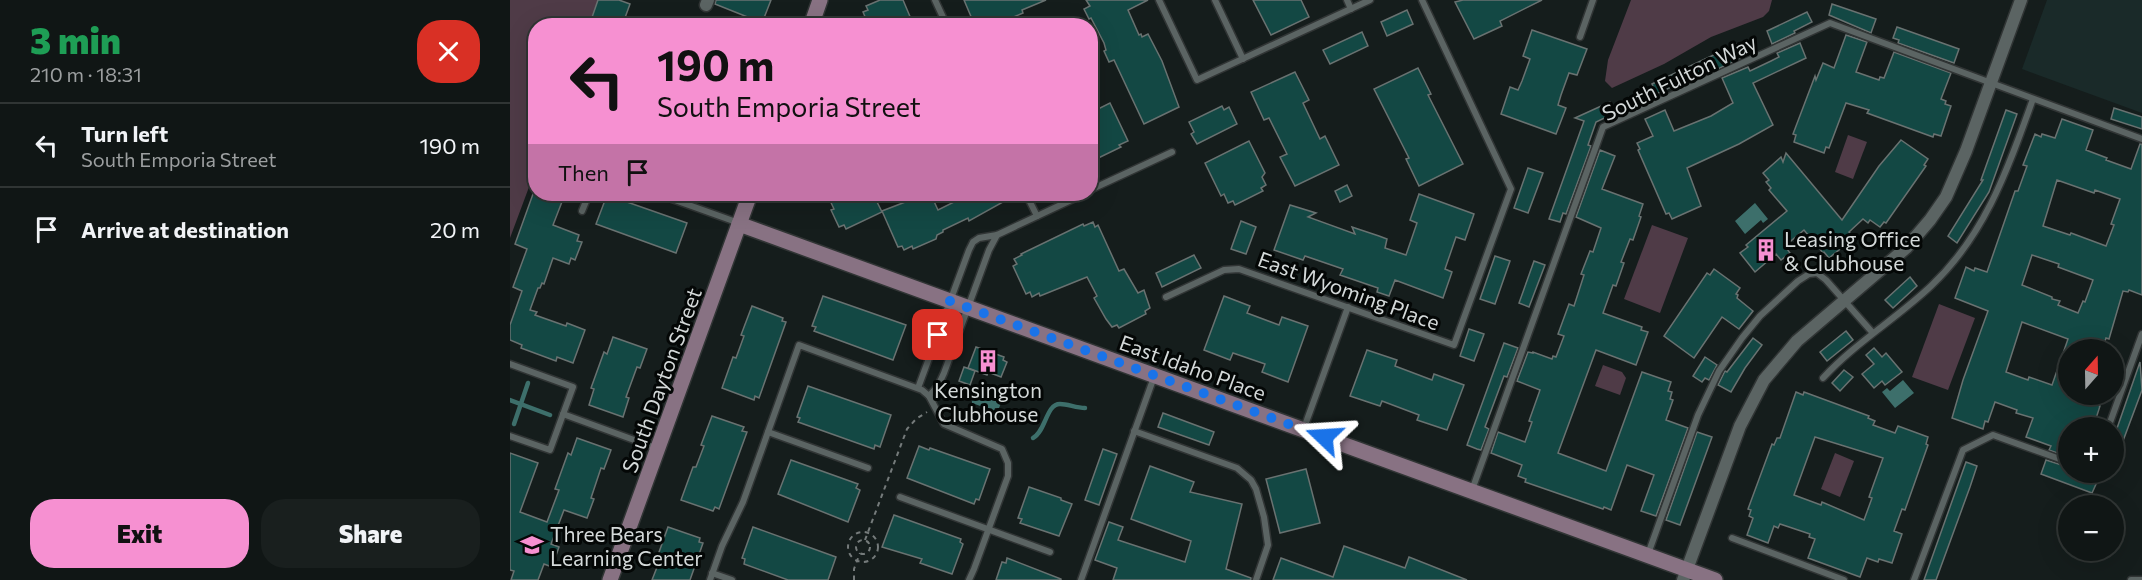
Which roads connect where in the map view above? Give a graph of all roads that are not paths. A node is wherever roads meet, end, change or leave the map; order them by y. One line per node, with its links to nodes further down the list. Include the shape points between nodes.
1 (820, 0): 11 (street)
2 (935, 0): 12 (lane)
3 (1160, 0): 14 (lane, via 1197,80)
4 (1215, 0): 14 (lane)
5 (1347, 0): 10 (lane)
6 (1370, 0): 10 (lane)
7 (1422, 0): 33 (lane, East Wyoming Place, via 1511,189 1454,345)
8 (1593, 0): 13 (lane)
9 (2021, 0): 15 (street)
10 (1352, 9): 14 (lane)
11 (814, 18)
12 (943, 18)
13 (1580, 37)
14 (1243, 59)
15 (1991, 83): 16 (lane, South Fulton Way); 30 (street, via 1960,168 1939,208 1906,248); 50 (lane, South Fulton Way, via 1830,23 1603,127)
16 (2033, 99): 17 (lane, South Fulton Way); 34 (lane, via 2004,179 1976,231 1934,284)
17 (2142, 139)
18 (1172, 152): 19 (lane)
19 (1098, 186)
20 (586, 201): 25 (lane)
21 (677, 201): 27 (lane, East Idaho Place)
22 (748, 201): 27 (street, South Dayton Street)
23 (1030, 201): 26 (lane)
24 (1069, 201): 26 (lane)
25 (582, 211)
26 (1037, 216): 28 (lane)
27 (740, 224): 31 (street, East Idaho Place); 47 (street, South Dayton Street)
28 (997, 235): 31 (lane, via 973,242); 32 (lane)
29 (1166, 297): 33 (lane, East Wyoming Place, via 1234,268)
30 (1844, 300): 34 (lane); 55 (lane, via 1817,273 1809,274 1760,316 1742,338 1708,390); 57 (street, via 1789,349 1756,392)
31 (950, 301): 32 (street, East Idaho Place); 39 (lane)
32 (968, 307): 37 (street, East Idaho Place); 40 (lane, via 941,380)
33 (1348, 308): 43 (lane)
34 (1872, 332): 38 (lane)
35 (2142, 334): 42 (lane)
36 (510, 364): 41 (lane, via 573,387)
37 (1154, 375): 43 (street, East Idaho Place); 44 (lane)
38 (1823, 378)
39 (918, 388): 40 (lane); 45 (lane, via 799,345)
40 (929, 396): 52 (lane, via 944,424 999,447 1005,454 1008,476)
41 (563, 414): 46 (lane, via 550,450); 47 (lane)
42 (2112, 417)
43 (1304, 430): 50 (street, East Idaho Place)
44 (1134, 431): 63 (lane); 64 (lane, via 1237,468 1251,480 1264,517 1268,545)
45 (768, 432): 49 (lane); 56 (lane)
46 (510, 436)
47 (658, 449): 59 (street, South Dayton Street)
48 (2058, 458): 67 (lane, via 1993,435 1962,450)
49 (868, 468)
50 (1472, 491): 55 (street, East Idaho Place)
51 (900, 497): 52 (lane)
52 (989, 529): 54 (lane); 62 (lane)
53 (1732, 538): 58 (lane)
54 (1050, 552)
55 (1648, 555): 57 (street, East Idaho Place)
56 (712, 573): 60 (lane); 61 (lane)
57 (1685, 575): 65 (street, East Idaho Place)
58 (1829, 578): 66 (lane)
59 (610, 580)
60 (710, 580)
61 (732, 580)
62 (969, 580)
63 (1081, 580)
64 (1256, 580)
65 (1715, 580)
66 (1844, 580)
67 (1914, 580)
68 (2131, 580): 69 (lane)
69 (2142, 580)

